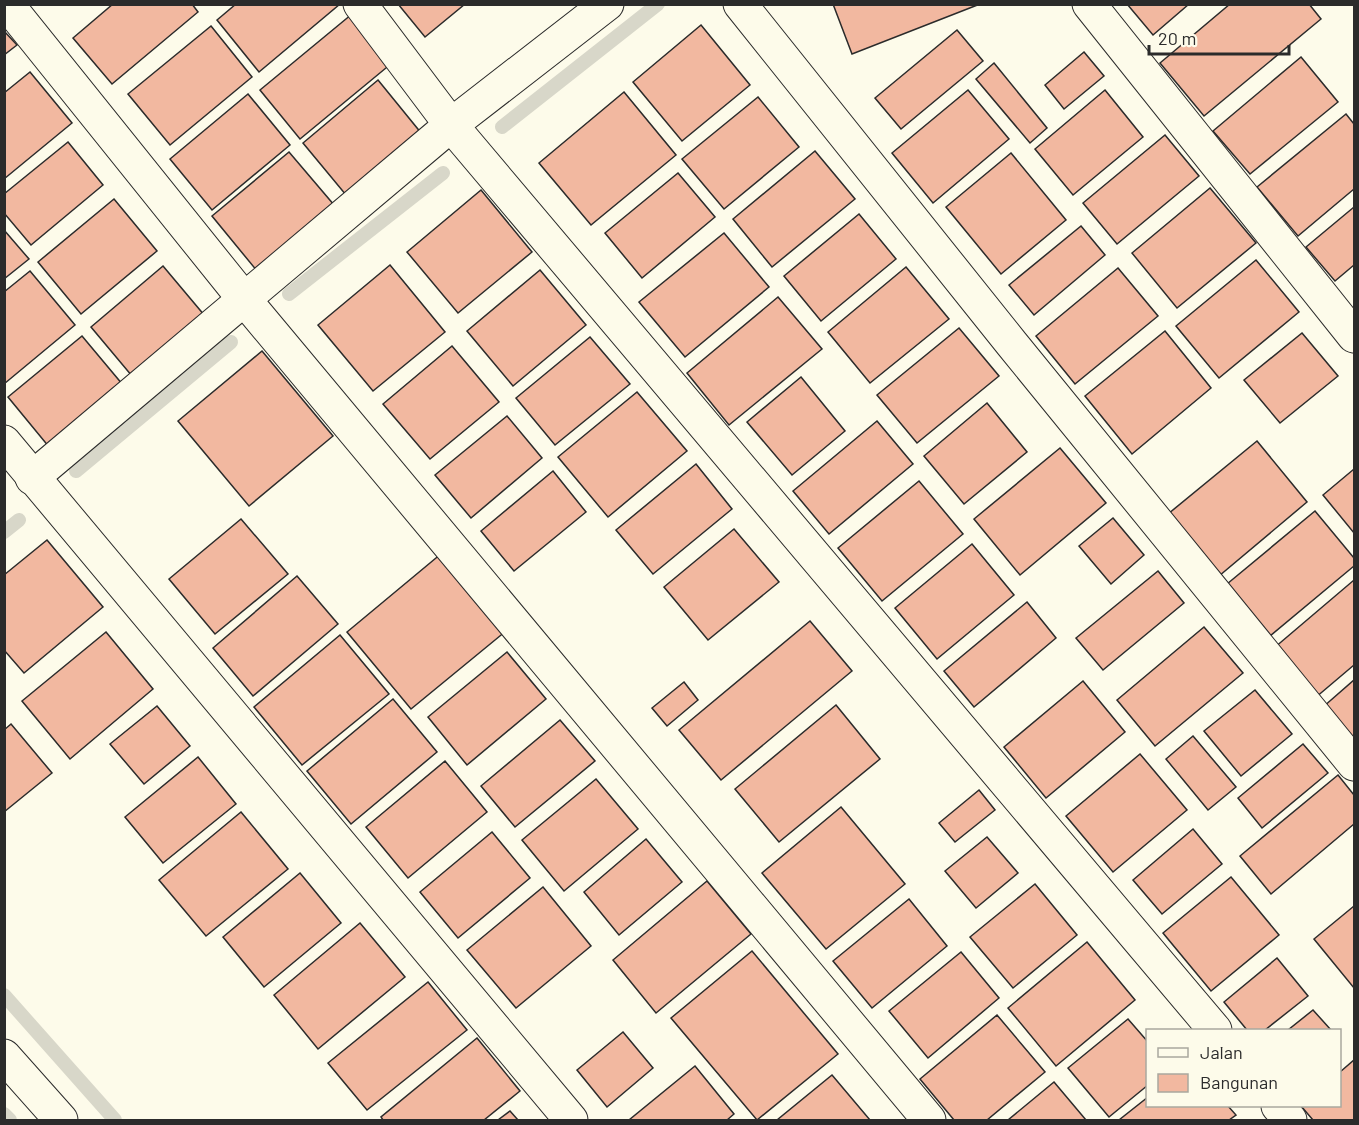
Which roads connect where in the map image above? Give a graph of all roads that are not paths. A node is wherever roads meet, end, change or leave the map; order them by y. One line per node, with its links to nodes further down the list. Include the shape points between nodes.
1 (7, 4): 7 (street)
2 (360, 4): 6 (street)
3 (607, 4): 6 (street)
4 (740, 4): 11 (street)
5 (1089, 4): 8 (street)
6 (451, 125): 7 (street); 12 (street)
7 (244, 299): 10 (street); 17 (street)
8 (1354, 336)
9 (4, 442): 10 (street)
10 (32, 478): 16 (street)
11 (1354, 764)
12 (1214, 1029)
13 (4, 1056): 15 (street)
14 (1279, 1107): 18 (street)
15 (61, 1120)
16 (571, 1120)
17 (929, 1120)
18 (1290, 1120)

